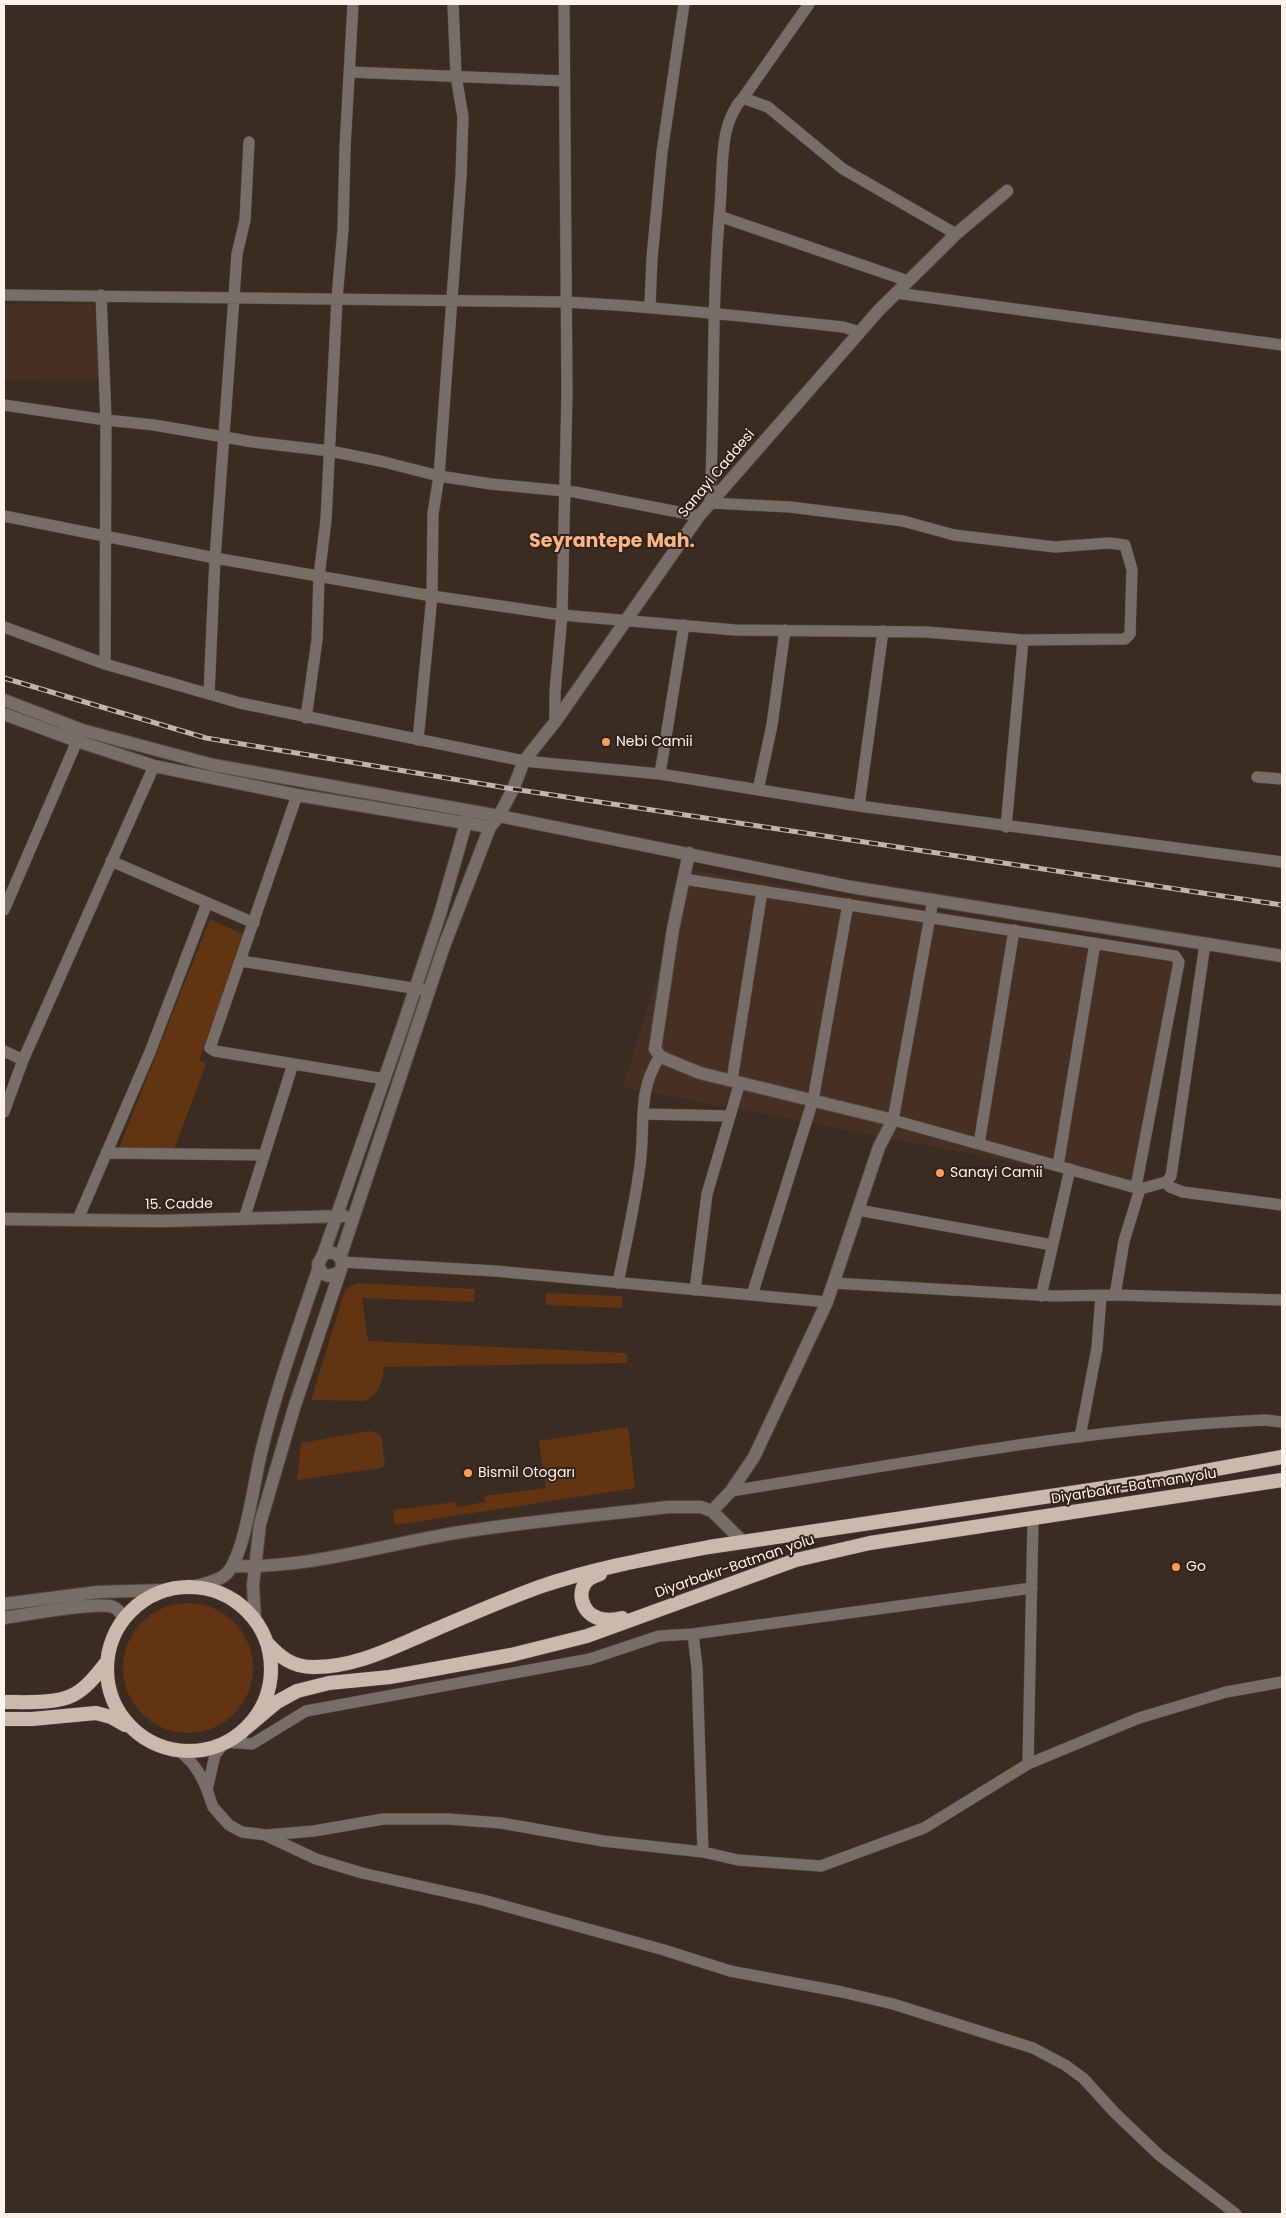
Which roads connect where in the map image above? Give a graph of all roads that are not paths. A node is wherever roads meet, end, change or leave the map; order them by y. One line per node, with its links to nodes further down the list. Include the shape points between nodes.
1 (353, 4): 6 (street)
2 (454, 4): 7 (street)
3 (564, 4): 8 (street)
4 (684, 4): 22 (street, via 662,152)
5 (809, 4): 9 (street)
6 (350, 72): 7 (street); 19 (street)
7 (456, 76): 8 (street); 20 (street, via 463,117)
8 (565, 81): 21 (street)
9 (742, 98): 12 (street, via 726,132); 13 (street, via 768,107 843,169)
10 (249, 142): 18 (street, via 245,220 237,254)
11 (1007, 191): 13 (street, Sanayi Caddesi)
12 (719, 216): 14 (street); 23 (street)
13 (956, 234): 14 (street, Sanayi Caddesi)
14 (908, 281): 15 (street, Sanayi Caddesi)
15 (896, 293): 24 (street, Sanayi Caddesi); 25 (street)
16 (101, 295): 17 (street); 18 (street); 27 (street)
17 (4, 296)
18 (234, 297): 19 (street); 28 (street)
19 (337, 298): 20 (street); 29 (street)
20 (453, 300): 21 (street); 30 (street)
21 (566, 302): 22 (street); 31 (street)
22 (650, 306): 23 (street)
23 (713, 313): 24 (street); 32 (street)
24 (860, 332): 32 (street, Sanayi Caddesi)
25 (1282, 346)
26 (4, 405): 27 (street)
27 (106, 420): 28 (street); 35 (street)
28 (225, 437): 29 (street); 36 (street)
29 (330, 451): 30 (street); 37 (street)
30 (439, 476): 31 (street); 38 (street, via 433,514)
31 (564, 491): 34 (street); 39 (street)
32 (710, 503): 34 (street, Sanayi Caddesi); 45 (street, via 790,507 894,520 954,535 1055,547 1125,545 1132,570 1130,634 1125,639)
33 (4, 516): 35 (street)
34 (699, 516): 40 (street, Sanayi Caddesi)
35 (106, 535): 36 (street); 46 (street)
36 (215, 558): 37 (street); 47 (street)
37 (319, 576): 38 (street); 50 (street, via 317,640)
38 (432, 596): 39 (street); 53 (street)
39 (562, 616): 40 (street); 51 (street)
40 (626, 622): 41 (street); 51 (street, Sanayi Caddesi)
41 (684, 625): 43 (street); 56 (street)
42 (4, 627): 46 (street)
43 (785, 630): 44 (street); 59 (street, via 772,725)
44 (883, 632): 45 (street); 61 (street)
45 (1023, 640): 65 (street)
46 (105, 664): 47 (street)
47 (209, 694): 50 (street)
48 (4, 700): 52 (street)
49 (4, 714): 52 (street)
50 (306, 718): 53 (street)
51 (555, 722): 54 (street, Sanayi Caddesi)
52 (80, 736): 55 (street); 63 (street); 74 (street)
53 (418, 740): 54 (street)
54 (524, 761): 56 (street); 62 (street, Sanayi Caddesi)
55 (154, 766): 60 (street); 67 (street)
56 (660, 774): 59 (street)
57 (1258, 777): 58 (street)
58 (1282, 779)
59 (758, 790): 61 (street)
60 (297, 795): 63 (street); 76 (street)
61 (859, 806): 65 (street)
62 (499, 816): 63 (street); 64 (street, Sanayi Caddesi); 66 (street)
63 (468, 817): 64 (street); 82 (street)
64 (490, 827): 83 (street, Sanayi Caddesi)
65 (1006, 827): 68 (street)
66 (689, 853): 69 (street); 71 (street, via 851,887)
67 (111, 861): 72 (street); 86 (street)
68 (1282, 862)
69 (684, 879): 70 (street); 85 (street, via 655,1049)
70 (762, 891): 73 (street); 89 (street)
71 (933, 900): 75 (street); 79 (street)
72 (206, 902): 76 (street); 96 (street, via 150,1052)
73 (848, 904): 75 (street); 90 (street)
74 (4, 910)
75 (929, 917): 77 (street); 94 (street)
76 (254, 923): 81 (street)
77 (1014, 930): 78 (street); 95 (street)
78 (1095, 943): 98 (street); 101 (street, via 1173,955 1179,962)
79 (1205, 944): 80 (street); 100 (street, via 1171,1176)
80 (1282, 956)
81 (241, 961): 82 (street); 87 (street, via 210,1048)
82 (416, 988): 83 (street); 88 (street)
83 (429, 990): 105 (street, Sanayi Caddesi)
84 (4, 1051): 86 (street)
85 (660, 1056): 89 (street, via 700,1073); 92 (street, via 646,1084)
86 (23, 1060): 91 (street)
87 (293, 1064): 88 (street); 97 (street)
88 (385, 1079): 104 (street)
89 (736, 1082): 90 (street); 93 (street)
90 (812, 1100): 94 (street); 115 (street)
91 (4, 1112)
92 (643, 1114): 93 (street); 112 (street, via 638,1180)
93 (729, 1116): 114 (street, via 707,1194)
94 (893, 1120): 95 (street); 103 (street, via 879,1147)
95 (979, 1144): 98 (street)
96 (106, 1153): 97 (street); 107 (street)
97 (264, 1155): 108 (street)
98 (1058, 1166): 99 (street)
99 (1070, 1169): 101 (street); 109 (street)
100 (1166, 1182): 101 (street); 102 (street, via 1183,1192)
101 (1138, 1188): 116 (street, via 1124,1241)
102 (1282, 1205)
103 (858, 1210): 109 (street); 113 (street)
104 (336, 1216): 105 (street, 15. Cadde); 108 (street, 15. Cadde); 110 (street)
105 (354, 1216): 111 (street, Sanayi Caddesi)
106 (4, 1219): 107 (street, 15. Cadde)
107 (78, 1219): 108 (street, 15. Cadde)
108 (244, 1219)
109 (1052, 1245): 117 (street)
110 (321, 1261): 111 (street, via 330,1252); 111 (street, via 325,1275 332,1276); 129 (street, via 285,1366)
111 (340, 1264): 112 (street, via 495,1271); 130 (street, Sanayi Caddesi, via 260,1524)
112 (618, 1282): 114 (street)
113 (833, 1283): 117 (street); 120 (street)
114 (696, 1290): 115 (street)
115 (752, 1295): 120 (street)
116 (1115, 1295): 118 (street); 119 (street)
117 (1041, 1296): 118 (street)
118 (1101, 1296): 122 (street, via 1097,1348)
119 (1282, 1300)
120 (827, 1302): 125 (street, via 754,1457)
121 (1282, 1422): 122 (street, via 1195,1423)
122 (1080, 1437): 125 (street)
123 (1282, 1457): 128 (highway, Diyarbakır-Batman yolu, via 1144,1482)
124 (1282, 1480): 127 (highway, Diyarbakır-Batman yolu)
125 (731, 1491): 126 (street)
126 (712, 1511): 128 (street); 130 (street, via 701,1507 669,1507 461,1532 310,1561)
127 (1033, 1519): 133 (street); 136 (highway, Diyarbakır-Batman yolu, via 870,1543 796,1560)
128 (743, 1542): 131 (highway, Diyarbakır-Batman yolu)
129 (232, 1566): 130 (street); 132 (street, via 226,1574)
130 (254, 1567): 139 (street, Sanayi Caddesi)
131 (615, 1567): 136 (highway, via 590,1578 584,1585 583,1604 589,1614 610,1620); 141 (highway, Diyarbakır-Batman yolu, via 540,1587 357,1662 311,1667 293,1664 278,1655)
132 (192, 1586): 134 (highway); 139 (highway, via 216,1591 238,1603)
133 (1032, 1588): 140 (street); 150 (street)
134 (166, 1590): 135 (street, via 98,1592); 137 (highway, via 144,1600)
135 (4, 1604)
136 (645, 1614): 146 (highway, Diyarbakır-Batman yolu, via 587,1636 511,1654 390,1676 329,1682 297,1690)
137 (125, 1617): 138 (street, via 113,1606 100,1606); 142 (highway, via 112,1638)
138 (4, 1618)
139 (255, 1620): 141 (highway)
140 (693, 1634): 148 (street, via 659,1636 590,1658 306,1711 252,1744); 153 (street)
141 (267, 1642): 146 (highway, via 271,1664 269,1688 260,1710)
142 (106, 1663): 144 (highway, via 82,1690 72,1696); 147 (highway, via 108,1688 118,1711)
143 (1282, 1682): 150 (street, via 1226,1692 1139,1718)
144 (4, 1702)
145 (4, 1719): 147 (highway, via 96,1713)
146 (245, 1729): 148 (highway)
147 (134, 1730): 149 (highway, via 155,1744)
148 (225, 1742): 149 (highway, via 202,1750); 151 (street, via 215,1755)
149 (178, 1750): 151 (street, via 191,1760)
150 (1028, 1764): 153 (street, via 924,1828 821,1866 738,1860)
151 (208, 1790): 152 (street, via 213,1807 229,1825 242,1832)
152 (266, 1836): 153 (street, via 383,1819 448,1819); 154 (street, via 316,1859 362,1873 483,1900 730,1971 893,2004 1033,2048 1083,2078 1159,2156)
153 (703, 1852)
154 (1236, 2214)

